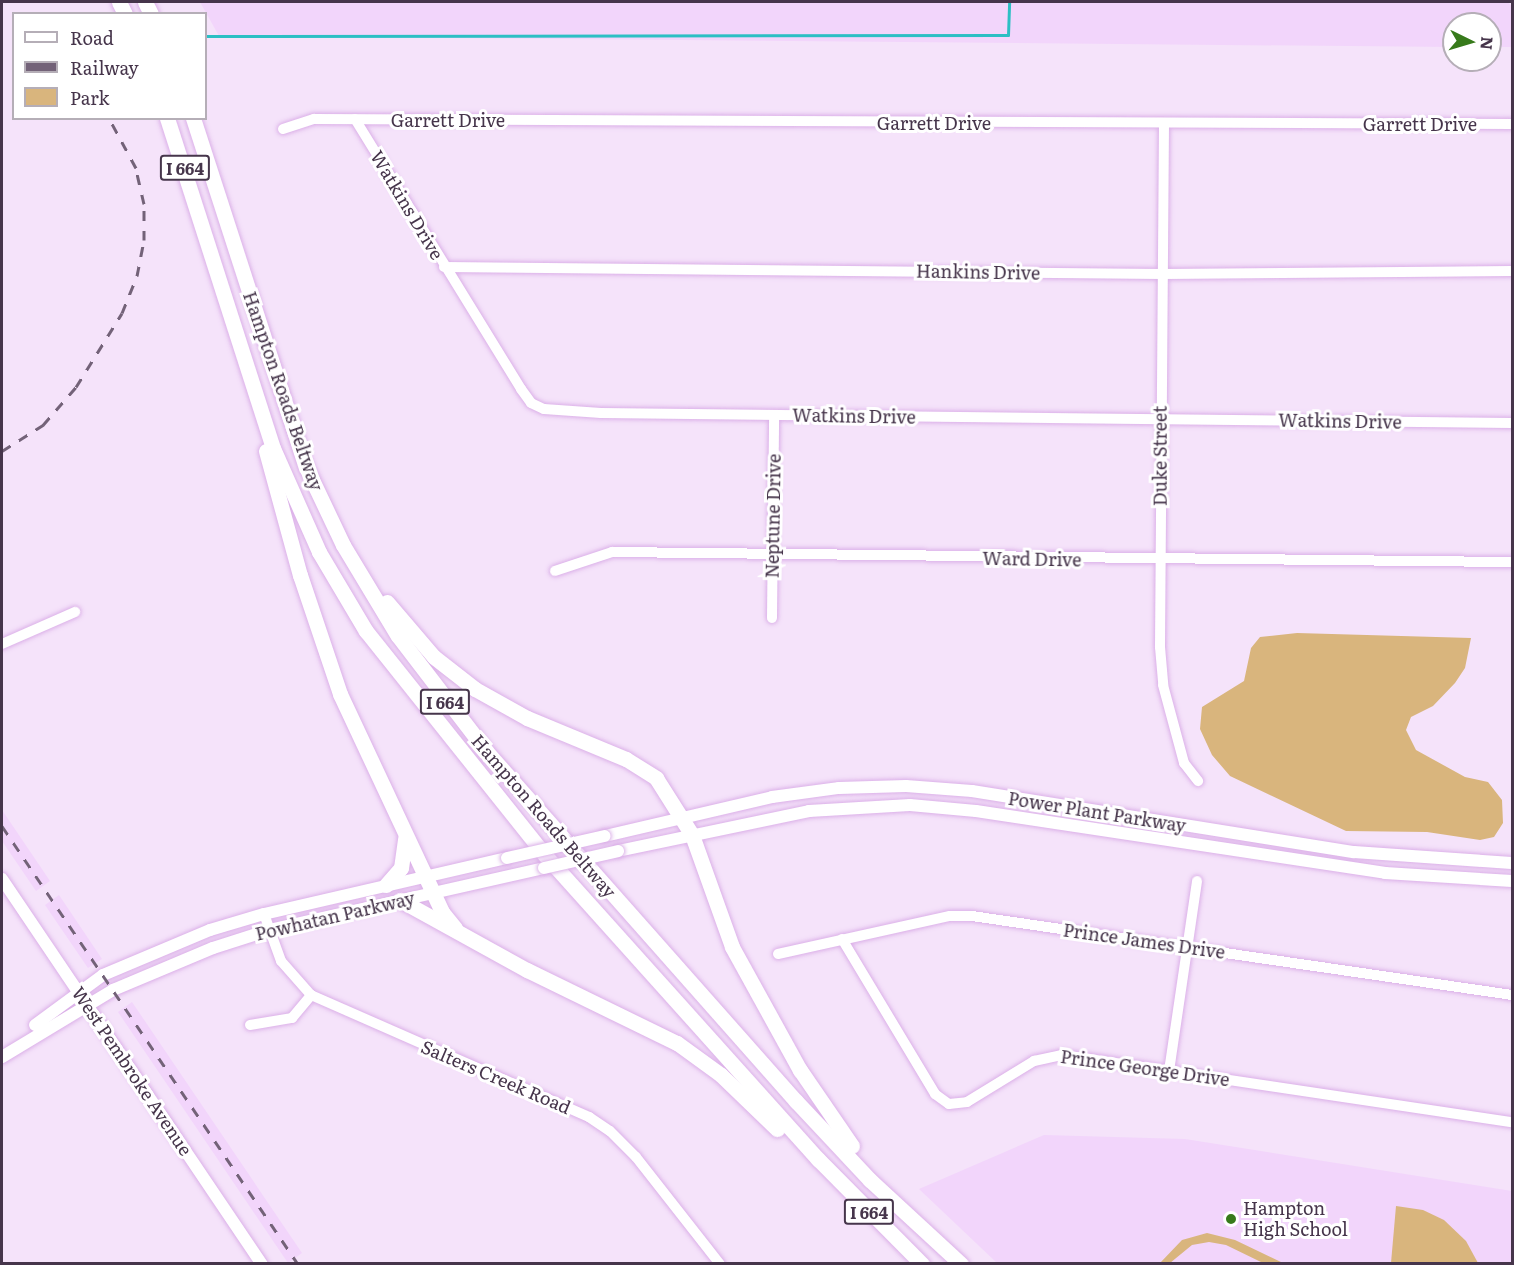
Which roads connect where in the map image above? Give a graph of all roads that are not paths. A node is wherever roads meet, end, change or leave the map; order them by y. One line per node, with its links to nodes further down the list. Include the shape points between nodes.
1 (355, 119): 4 (street, Garrett Drive); 6 (street, Garrett Drive, via 307,119); 7 (street, Watkins Drive)
2 (168, 120): 10 (highway, Hampton Roads Beltway / I 664)
3 (194, 120): 14 (highway, Hampton Roads Beltway / I 664, via 306,467)
4 (1164, 124): 5 (street, Garrett Drive); 9 (street, Duke Street)
5 (1512, 124)
6 (283, 129)
7 (444, 267): 9 (street, Hankins Drive); 11 (street, Watkins Drive, via 521,389 538,406 601,413)
8 (1512, 272): 9 (street, Hankins Drive)
9 (1163, 274): 12 (street, Duke Street)
10 (246, 370): 24 (highway, via 319,636 340,694); 49 (highway, Hampton Roads Beltway / I 664, via 297,506 366,631 545,855)
11 (774, 415): 12 (street, Watkins Drive); 15 (street, Neptune Drive)
12 (1160, 420): 13 (street, Watkins Drive); 16 (street, Duke Street)
13 (1512, 423)
14 (343, 545): 23 (highway, via 411,634 447,668 508,709 642,767 656,778); 50 (highway, Hampton Roads Beltway / I 664, via 398,636 450,707)
15 (772, 556): 16 (street, Ward Drive); 18 (street, Ward Drive, via 612,552); 20 (street, Neptune Drive)
16 (1160, 560): 17 (street, Ward Drive); 22 (street, Duke Street, via 1163,684 1184,763)
17 (1512, 562)
18 (555, 571)
19 (75, 612): 21 (street)
20 (772, 618)
21 (2, 644)
22 (1198, 781)
23 (682, 817): 25 (highway); 26 (main road, Power Plant Parkway, via 806,792 917,786 972,791 1354,852); 27 (main road, Powhatan Parkway, bridge)
24 (404, 835): 27 (highway); 31 (highway, via 401,868)
25 (692, 835): 30 (main road, Power Plant Parkway, via 809,811 910,805 976,811 1385,873); 32 (main road, Powhatan Parkway, bridge); 50 (highway, via 732,946 800,1070 826,1114 858,1154)
26 (1512, 863)
27 (425, 876): 31 (main road, Powhatan Parkway); 32 (highway)
28 (2, 879): 40 (main road, West Pembroke Avenue)
29 (1197, 881): 38 (street)
30 (1512, 881)
31 (386, 885): 34 (main road, Powhatan Parkway)
32 (434, 892): 33 (main road, Powhatan Parkway); 35 (highway)
33 (400, 900): 35 (highway); 36 (main road, Powhatan Parkway)
34 (264, 914): 36 (street, Salters Creek Road); 40 (main road, Powhatan Parkway, via 164,948 103,975)
35 (454, 928): 49 (highway, via 527,970 677,1043 721,1075 786,1138)
36 (269, 930): 41 (street, Salters Creek Road, via 287,972); 43 (main road, Powhatan Parkway, via 185,959)
37 (842, 939): 38 (street, Prince James Drive, via 960,915); 39 (street, Prince James Drive); 47 (street, Prince George Drive, via 936,1094 949,1104 967,1102 1034,1061 1054,1055)
38 (1187, 947): 42 (street, Prince James Drive); 47 (street)
39 (778, 954)
40 (80, 993): 43 (main road, West Pembroke Avenue); 45 (main road, Powhatan Parkway)
41 (311, 995): 44 (street, via 292,1018); 52 (street, Salters Creek Road, via 589,1117 636,1157)
42 (1512, 995)
43 (87, 1004): 46 (main road, Powhatan Parkway); 51 (main road, West Pembroke Avenue)
44 (250, 1025)
45 (2, 1047)
46 (2, 1057)
47 (1169, 1071): 48 (street, Prince George Drive)
48 (1512, 1122)
49 (818, 1159): 53 (highway, Hampton Roads Beltway / I 664)
50 (870, 1180): 54 (highway, Hampton Roads Beltway / I 664)
51 (262, 1263)
52 (720, 1263)
53 (922, 1263)
54 (961, 1263)

